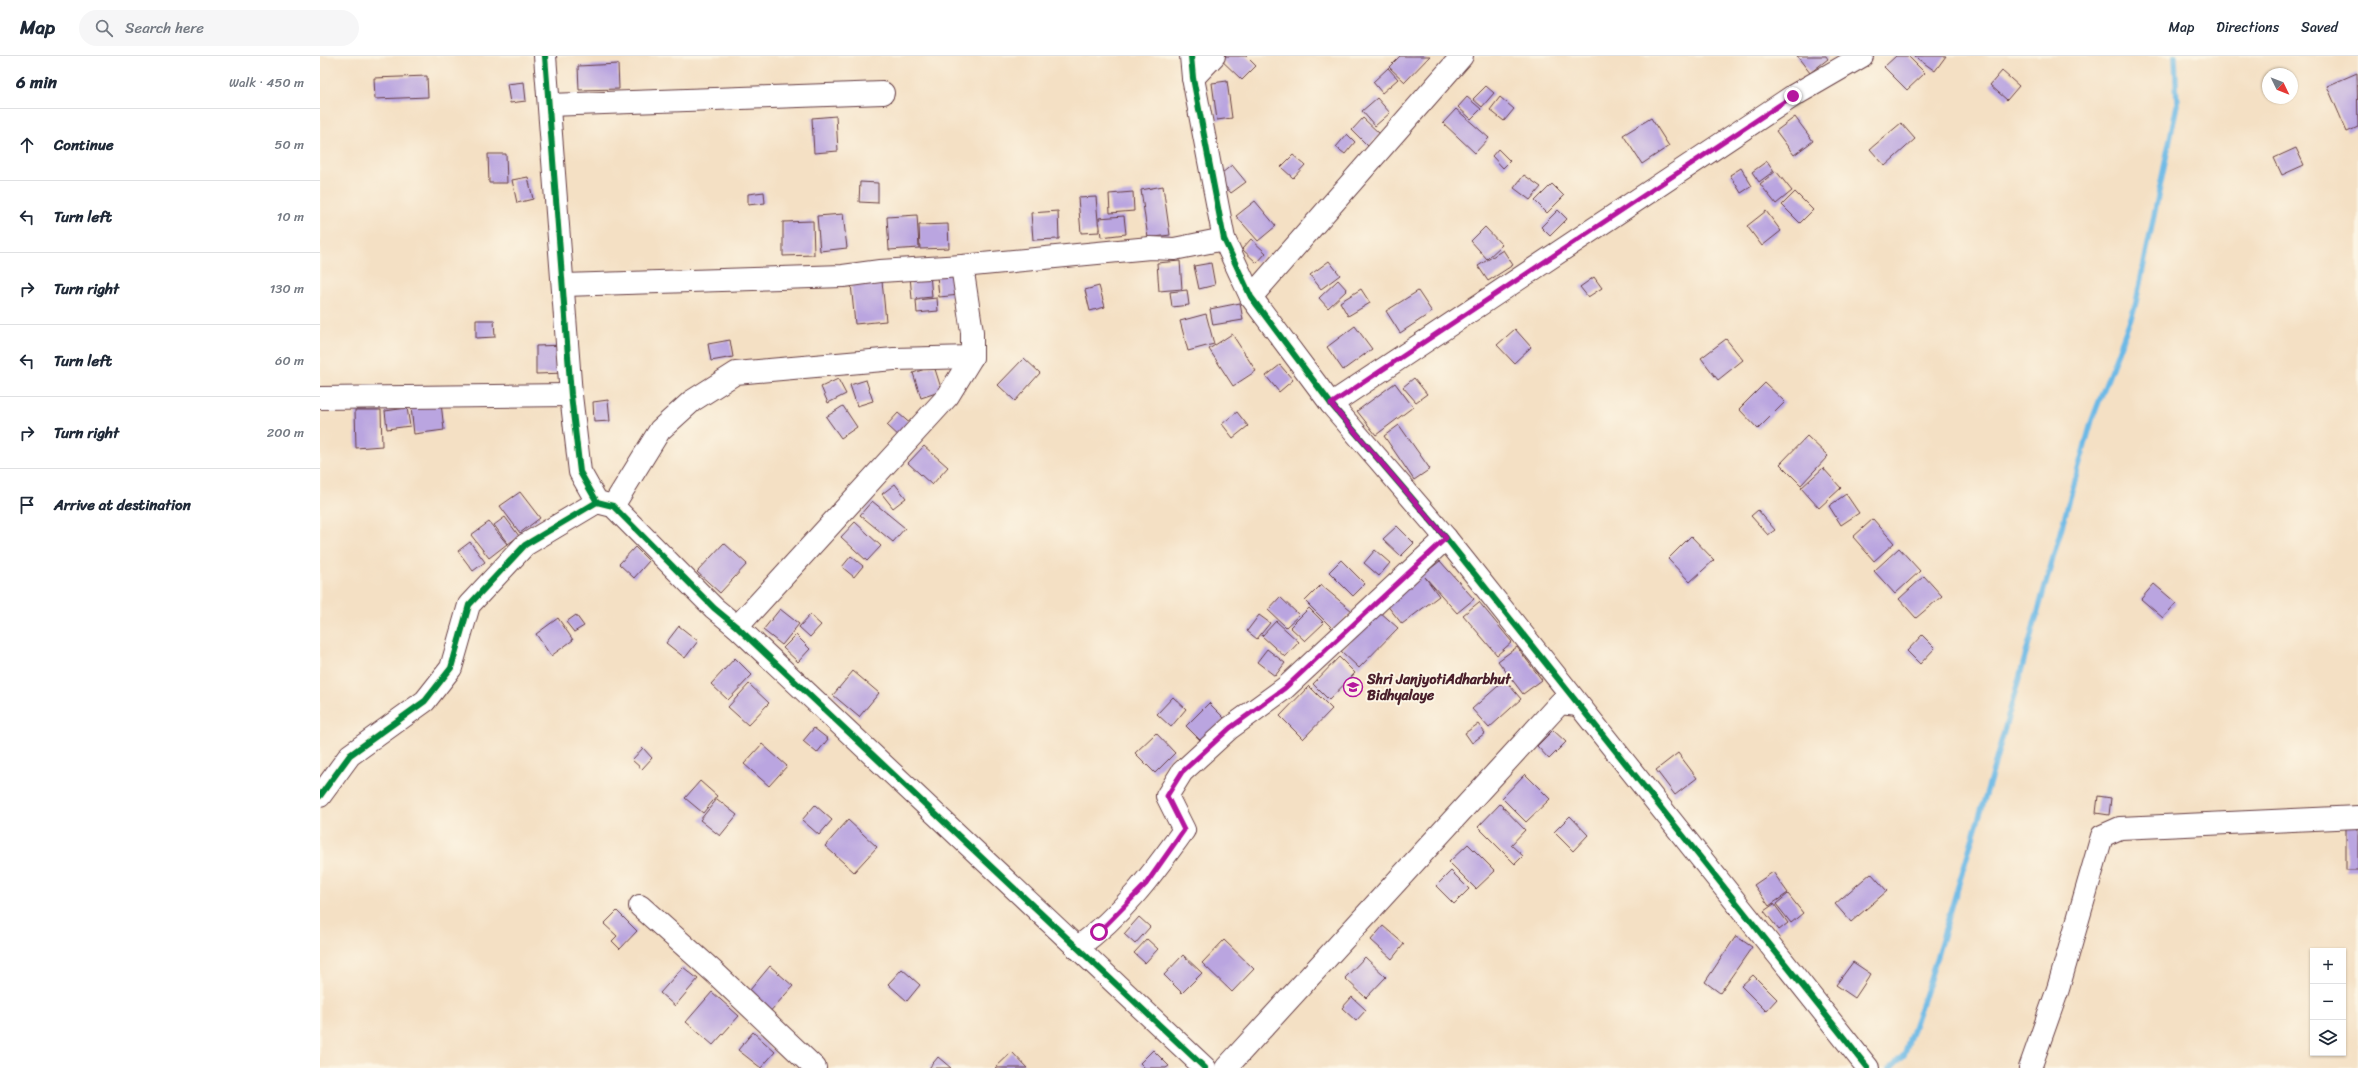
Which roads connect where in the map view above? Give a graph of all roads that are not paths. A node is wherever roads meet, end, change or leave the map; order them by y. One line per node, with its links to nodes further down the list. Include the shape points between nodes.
1 (545, 56): 8 (street)
2 (1191, 56): 6 (street)
3 (1214, 56): 6 (street)
4 (1462, 56): 12 (street)
5 (1862, 56): 16 (street, via 1793,96)
6 (1193, 78): 9 (street)
7 (883, 93): 8 (street)
8 (549, 105): 11 (street)
9 (1224, 239): 10 (street, via 1174,249 1150,248); 12 (street)
10 (962, 266): 11 (street, via 843,276); 13 (street, via 972,332)
11 (564, 285): 14 (street)
12 (1251, 297): 16 (street)
13 (972, 357): 17 (street, via 894,359 736,373 692,401 660,430); 19 (street, via 948,396)
14 (571, 395): 15 (street); 17 (street, via 580,472)
15 (320, 398)
16 (1331, 404): 18 (street)
17 (605, 504): 19 (street); 21 (street, via 525,545 469,605 451,668 425,702 350,755)
18 (1446, 538): 20 (street); 24 (street, via 1285,688 1230,728 1182,772 1167,796 1184,830 1146,884 1099,932)
19 (737, 627): 24 (street)
20 (1578, 705): 27 (street, via 1560,703); 28 (street)
21 (320, 796)
22 (2358, 817): 29 (street, via 2120,828 2102,836 2058,989)
23 (640, 906): 25 (street)
24 (1077, 948): 26 (street)
25 (815, 1068)
26 (1205, 1068)
27 (1226, 1068)
28 (1868, 1068)
29 (2030, 1068)

